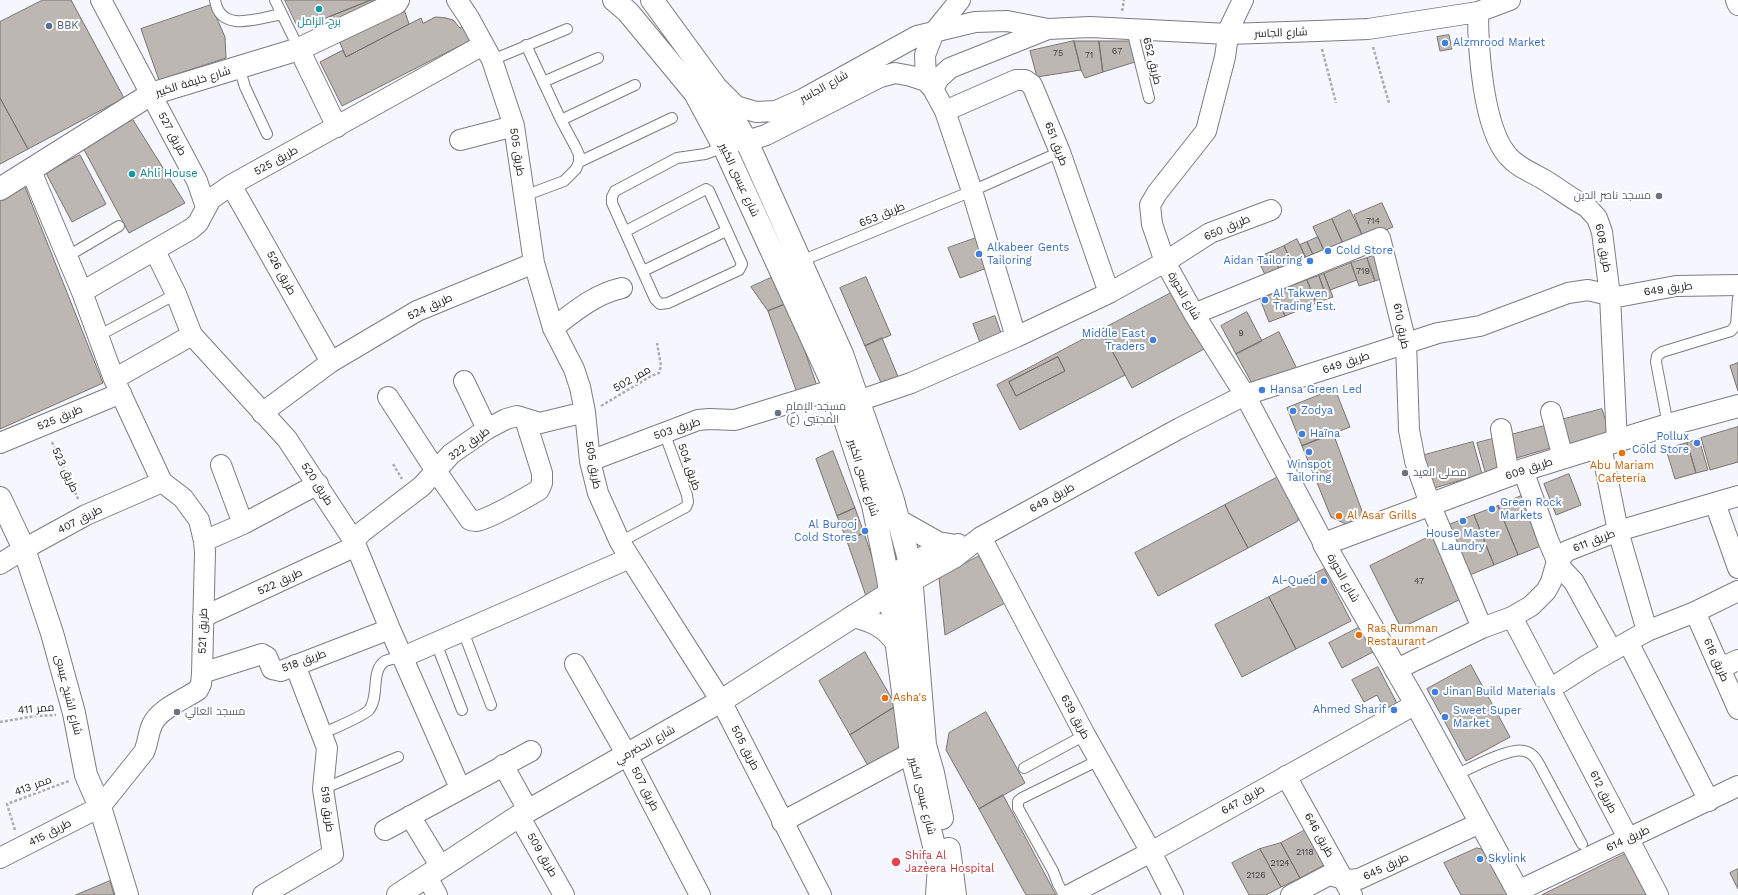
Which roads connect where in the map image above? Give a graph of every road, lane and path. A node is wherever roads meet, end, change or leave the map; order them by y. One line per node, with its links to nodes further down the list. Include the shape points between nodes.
1 (100, 0): 31 (street, طريق 527)
2 (215, 0): 14 (lane, via 219,13 231,21 239,22)
3 (275, 0): 14 (lane)
4 (398, 0): 23 (street, شارع خليفة الكبير)
5 (457, 0): 24 (street, طريق 505)
6 (614, 0): 38 (street, شارع عيسى الكبير, via 628,12 676,68 695,93)
7 (652, 0): 30 (street, شارع عيسى الكبير)
8 (960, 0): 19 (street)
9 (1243, 0): 21 (street)
10 (1510, 0): 13 (street, شارع الجاسر)
11 (1736, 0): 12 (street)
12 (1738, 5)
13 (1478, 12): 17 (street, شارع الجاسر); 68 (street, طريق 608, via 1482,75 1490,118 1499,144 1519,166 1587,207 1597,218 1602,232)
14 (282, 14): 23 (lane)
15 (567, 29): 22 (lane)
16 (1048, 29): 18 (street, شارع الجاسر, via 1090,27); 19 (street, شارع الجاسر, via 1007,21 975,22); 29 (street, via 950,68)
17 (1368, 29): 20 (street, شارع الجاسر); 34 (path)
18 (1132, 30): 21 (street, شارع الجاسر); 32 (lane, طريق 652)
19 (934, 32): 29 (street, via 925,56); 30 (street, شارع الجاسر, via 917,36 803,99 776,111 756,112 736,106)
20 (1317, 32): 21 (street, شارع الجاسر); 33 (path)
21 (1228, 34): 60 (street, via 1225,57 1206,131 1156,193 1150,205 1152,224)
22 (526, 45): 24 (lane); 27 (lane)
23 (299, 49): 26 (street, شارع خليفة الكبير); 40 (street)
24 (487, 52): 39 (street, طريق 505); 40 (street, طريق 525)
25 (598, 58): 27 (lane)
26 (239, 68): 31 (street, شارع خليفة الكبير); 41 (lane)
27 (543, 82): 37 (lane)
28 (635, 85): 37 (lane)
29 (929, 85): 35 (street); 43 (street, شارع الجاسر, via 911,76 895,73 880,77 766,135)
30 (715, 86): 43 (street, شارع عيسى الكبير)
31 (151, 94): 47 (street, شارع خليفة الكبير); 52 (street, طريق 527, via 197,181)
32 (1149, 98)
33 (1336, 103)
34 (1389, 103)
35 (945, 111): 45 (street, طريق 651, via 1016,80 1025,80 1032,85); 50 (street)
36 (672, 118): 46 (lane)
37 (561, 120): 46 (lane, via 576,148)
38 (710, 120): 43 (street, via 726,138); 44 (street, شارع عيسى الكبير)
39 (514, 126): 42 (street); 51 (street, طريق 505)
40 (337, 127): 48 (street, طريق 525)
41 (267, 134)
42 (460, 140)
43 (747, 142): 59 (street, شارع عيسى الكبير)
44 (724, 147): 55 (lane, via 705,154 677,158 615,190 612,203); 80 (street, شارع عيسى الكبير)
45 (1060, 152): 50 (lane, طريق 653); 66 (street, طريق 651)
46 (578, 162): 51 (lane, via 576,169 564,181)
47 (31, 171): 49 (street, شارع خليفة الكبير); 58 (street)
48 (231, 185): 52 (street, طريق 525, via 218,193); 77 (street, طريق 526)
49 (0, 189)
50 (972, 190): 59 (lane, طريق 653); 74 (street)
51 (524, 196): 61 (street, طريق 505)
52 (206, 207): 57 (street, طريق 525, via 198,223)
53 (1271, 210): 60 (street, طريق 650, via 1210,233)
54 (119, 226): 58 (lane)
55 (626, 231): 56 (lane, via 706,189 709,190); 62 (lane)
56 (726, 231): 62 (lane); 62 (lane, via 742,264 739,270 668,303 660,304 655,299)
57 (155, 251): 65 (street, طريق 525); 67 (street)
58 (68, 256): 65 (street)
59 (801, 261): 83 (street, شارع عيسى الكبير, via 842,354)
60 (1165, 262): 66 (street); 70 (street, شارع الحورة)
61 (534, 263): 71 (street, طريق 505); 77 (street, طريق 524, via 417,311)
62 (643, 271)
63 (1738, 285): 68 (street, طريق 649, via 1676,286 1623,297)
64 (622, 288): 71 (street, via 583,304)
65 (82, 292): 72 (street)
66 (1110, 293): 74 (street)
67 (176, 294): 72 (lane); 73 (street)
68 (1610, 296): 76 (street, طريق 649, via 1588,290 1568,293 1480,326 1438,333); 95 (street, طريق 608)
69 (1738, 298): 90 (lane, via 1736,325 1731,331 1662,352 1657,356)
70 (1194, 314): 76 (street, طريق 610, via 1380,238); 81 (street, شارع الحورة)
71 (553, 328): 85 (street, طريق 505, via 574,369)
72 (98, 336): 79 (street)
73 (192, 336): 79 (street, طريق 525); 87 (street, طريق 520)
74 (1016, 337): 83 (street, via 911,383)
75 (657, 342): 85 (path, ممر 502, via 661,366 659,373)
76 (1406, 343): 81 (street, طريق 649); 106 (street, طريق 610, via 1409,430 1415,461)
77 (331, 362): 87 (street, طريق 524)
78 (464, 381): 91 (street)
79 (118, 386): 89 (street, طريق 525); 101 (street)
80 (835, 389): 93 (street, طريق 503, via 735,420 698,420); 122 (street, شارع عيسى الكبير, via 873,505)
81 (1245, 395): 111 (street, طريق 649); 114 (street, شارع الحورة)
82 (388, 397): 99 (street)
83 (858, 400): 108 (street, شارع عيسى الكبير)
84 (1738, 406): 90 (street, طريق 609)
85 (585, 412): 88 (street, طريق 322, via 540,423); 97 (street, طريق 505)
86 (1551, 412): 96 (street)
87 (262, 413): 102 (street, طريق 520, via 287,439)
88 (525, 419): 91 (street, طريق 322, via 511,416); 99 (street, via 542,473 539,490 474,521 470,520)
89 (44, 425): 94 (street, طريق 525); 107 (path, طريق 523)
90 (1668, 425): 95 (street, طريق 609)
91 (487, 429): 99 (street, طريق 322, via 451,454)
92 (1501, 429): 100 (street)
93 (664, 432): 97 (street, طريق 503); 117 (lane, طريق 504, via 688,502 686,507)
94 (0, 443)
95 (1609, 444): 96 (street, طريق 609); 110 (street, طريق 608)
96 (1562, 458): 100 (street, طريق 609)
97 (590, 461): 117 (street, طريق 505, via 598,493)
98 (221, 465): 109 (street)
99 (436, 471): 113 (street, طريق 322, via 412,494 362,532)
100 (1516, 473): 106 (street, طريق 609); 118 (street)
101 (162, 482): 107 (street, طريق 407); 112 (street, via 183,498 199,520)
102 (318, 484): 109 (street); 113 (street, طريق 520)
103 (1738, 496): 105 (street, طريق 611)
104 (0, 498): 116 (street, شارع الشيخ عيسى)
105 (1715, 503): 110 (street, طريق 611); 120 (street)
106 (1430, 504): 114 (street, طريق 609); 128 (street, طريق 610)
107 (86, 515): 116 (street, طريق 407)
108 (900, 522): 115 (street, via 938,543); 121 (street, شارع عيسى الكبير)
109 (243, 524): 112 (street)
110 (1618, 531): 118 (street, طريق 611, via 1567,551); 131 (street, طريق 608)
111 (981, 537): 115 (street, طريق 649); 121 (street, طريق 649, via 931,572); 151 (street, طريق 639)
112 (204, 540): 126 (street, طريق 521)
113 (355, 544): 126 (street, طريق 522); 129 (street, طريق 520)
114 (1324, 544): 140 (street, شارع الحورة)
115 (950, 545): 121 (street, طريق 649)
116 (24, 549): 119 (street, طريق 407); 148 (street, شارع الشيخ عيسى, via 52,633)
117 (625, 550): 130 (street); 143 (street, طريق 505)
118 (1558, 561): 127 (street, via 1546,591 1531,606); 134 (street)
119 (0, 564)
120 (1738, 568)
121 (911, 572): 122 (street, طريق 649); 153 (street, شارع عيسى الكبير, via 925,745)
122 (889, 585): 125 (street, شارع الحضرمي); 132 (street, شارع عيسى الكبير)
123 (1738, 591): 124 (street)
124 (1695, 612): 131 (street); 139 (street, طريق 616)
125 (854, 616): 132 (street, via 875,622); 143 (street, شارع الحضرمي)
126 (203, 617): 141 (street, طريق 521)
127 (1512, 617): 128 (street); 142 (street, طريق 612)
128 (1482, 628): 140 (street)
129 (390, 629): 135 (street, طريق 520); 138 (street, طريق 518)
130 (463, 631): 133 (street); 144 (lane)
131 (1647, 631): 134 (street)
132 (896, 642): 153 (street, شارع عيسى الكبير)
133 (436, 643): 135 (street); 147 (lane)
134 (1620, 646): 142 (street); 165 (street)
135 (403, 657): 150 (lane, via 386,661 379,667 374,702 368,712); 163 (street, طريق 520)
136 (1738, 660): 139 (street)
137 (575, 664): 154 (street, طريق 507)
138 (295, 665): 141 (street, طريق 518, via 276,671 262,654); 150 (street, طريق 519)
139 (1720, 668): 146 (street, طريق 616)
140 (1394, 670): 145 (street, شارع الحورة)
141 (202, 674): 166 (street, طريق 521, via 198,690 158,715 151,727 144,752)
142 (1550, 689): 172 (street, طريق 612)
143 (721, 701): 154 (street, شارع الحضرمي); 169 (street, طريق 505)
144 (491, 704)
145 (1416, 704): 160 (street, طريق 647); 161 (street, شارع الحورة)
146 (1738, 709)
147 (462, 710)
148 (74, 713): 149 (path, ممر 411); 159 (street, شارع الشيخ عيسى)
149 (0, 722)
150 (322, 734): 164 (street, طريق 519, via 326,748)
151 (1085, 735): 156 (street, طريق 639); 158 (lane)
152 (531, 750): 157 (street)
153 (919, 752): 169 (street); 186 (street, شارع عيسى الكبير, via 939,866); 187 (street, شارع عيسى الكبير, via 947,840)
154 (627, 755): 167 (street, شارع الحضرمي); 184 (street, طريق 507)
155 (398, 757): 164 (lane)
156 (1099, 760): 175 (street, طريق 639); 188 (lane, via 1018,802 1018,808 1054,871)
157 (503, 766): 163 (street); 167 (street, طريق 509)
158 (1024, 768)
159 (86, 775): 166 (street, شارع الشيخ عيسى); 174 (path, ممر 413, via 7,804)
160 (1286, 776): 175 (street, طريق 647); 178 (street, طريق 646)
161 (1454, 776): 170 (street, شارع الحورة); 173 (lane, via 1510,752 1523,750 1530,753 1538,762)
162 (1738, 786): 165 (street, طريق 614)
163 (460, 788): 168 (street)
164 (323, 789): 181 (street, طريق 519, via 333,854)
165 (1709, 801): 172 (street, طريق 614)
166 (100, 807): 174 (street, طريق 415); 180 (street, شارع الشيخ عيسى)
167 (523, 813): 177 (street, شارع الحضرمي); 183 (street, طريق 509)
168 (410, 816): 171 (street); 177 (street)
169 (782, 822): 185 (street, طريق 505)
170 (1480, 823): 178 (street, طريق 645, via 1354,880); 179 (street, شارع الحورة)
171 (385, 830)
172 (1628, 839): 179 (street, طريق 614); 192 (street, طريق 612)
173 (1582, 844)
174 (20, 848): 176 (street, طريق 415)
175 (1151, 852): 189 (street, طريق 647); 190 (street, طريق 639)
176 (0, 858)
177 (435, 880): 182 (street, شارع الحضرمي)
178 (1347, 886): 191 (street, طريق 645, via 1336,876 1324,877)
179 (1519, 893)
180 (127, 895)
181 (263, 895)
182 (398, 895)
183 (564, 895)
184 (700, 895)
185 (821, 895)
186 (937, 895)
187 (955, 895)
188 (1064, 895)
189 (1069, 895)
190 (1173, 895)
191 (1291, 895)
192 (1658, 895)

